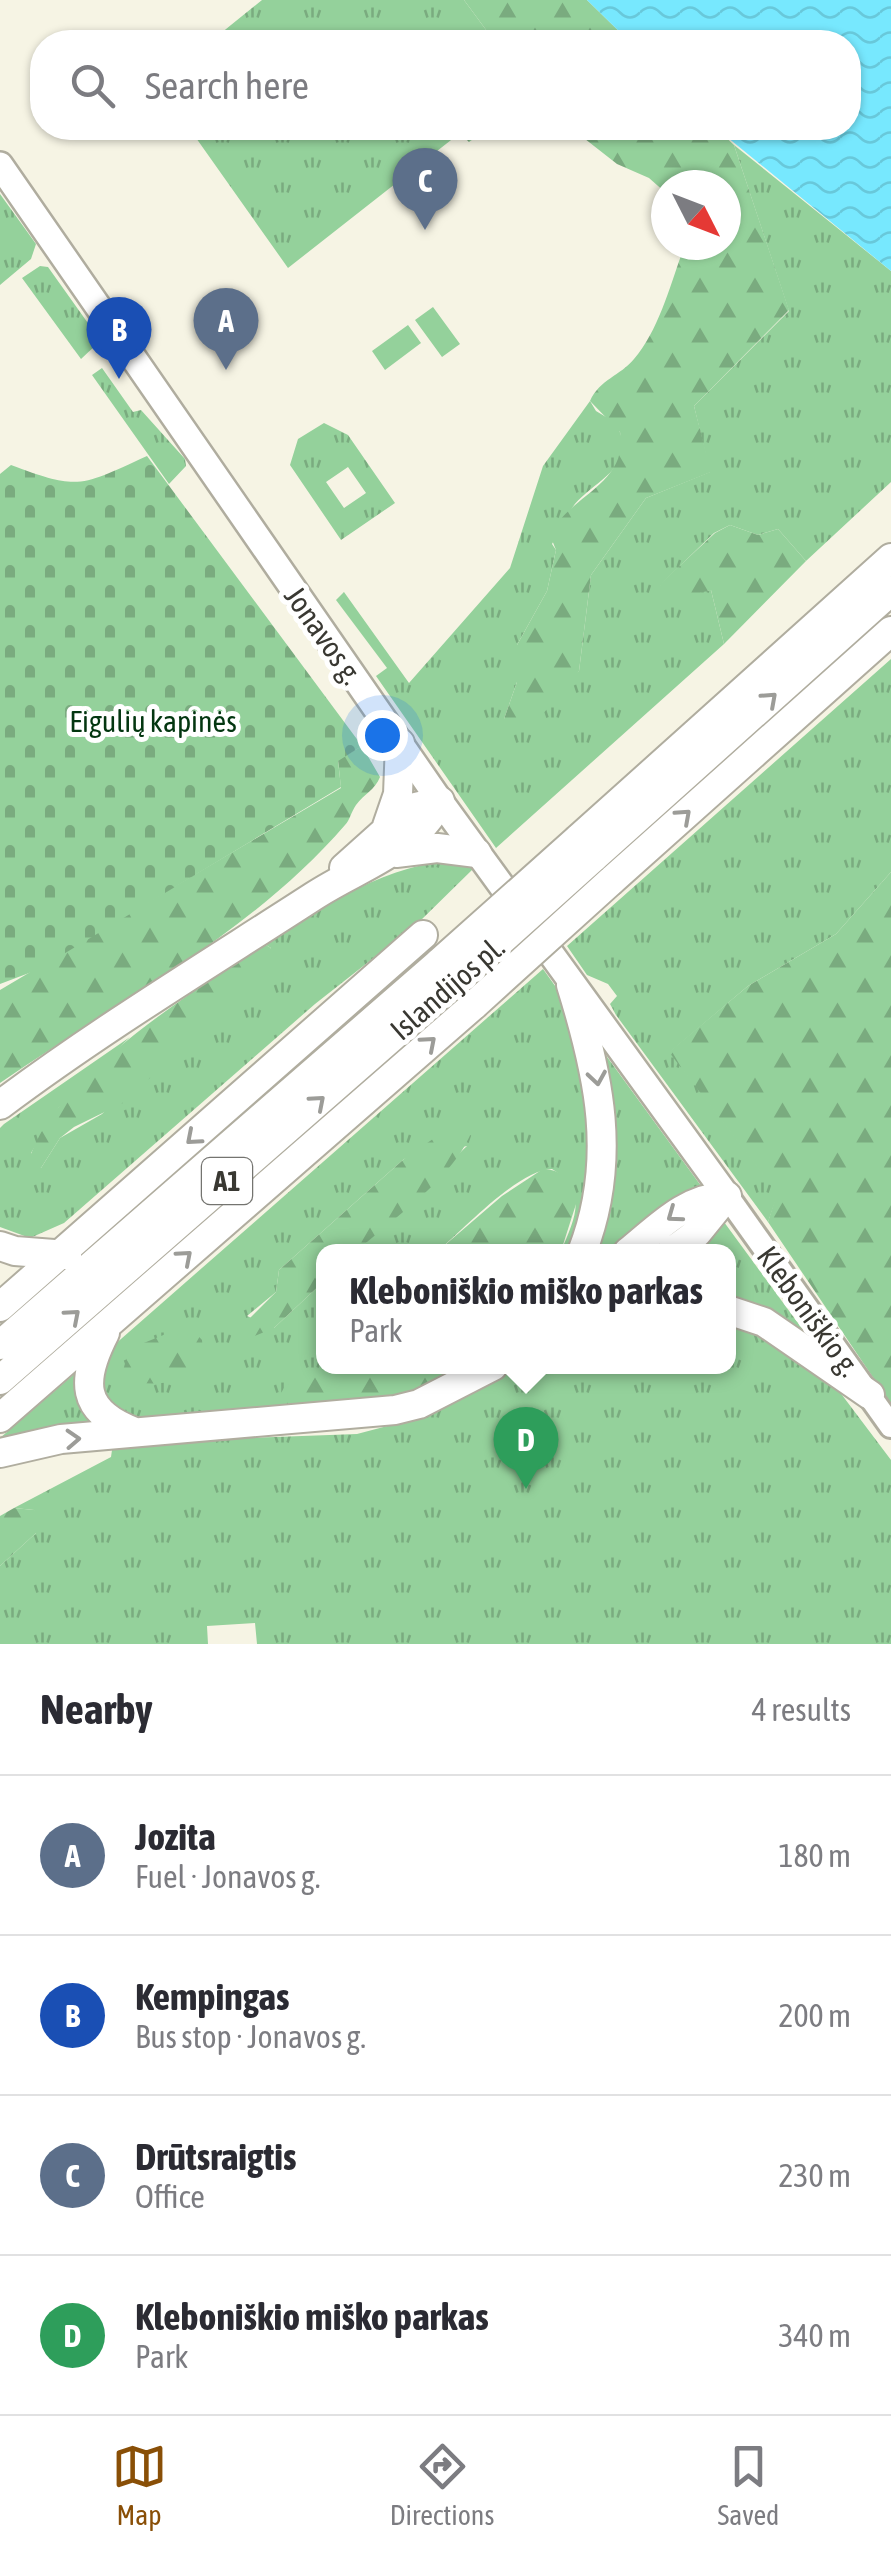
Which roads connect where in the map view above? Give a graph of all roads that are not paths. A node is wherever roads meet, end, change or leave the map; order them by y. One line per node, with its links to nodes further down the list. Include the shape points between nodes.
1 (0, 164): 6 (main road, Jonavos g.)
2 (891, 558): 4 (highway, Islandijos pl. / A1)
3 (891, 591): 4 (highway, Islandijos pl. / A1)
4 (852, 609): 11 (highway, Islandijos pl. / A1, bridge)
5 (888, 633): 24 (highway, one-way to 5, bridge)
6 (400, 743): 7 (main road, Jonavos g.); 8 (highway)
7 (440, 801): 8 (highway, via 427,827); 9 (main road, Jonavos g.)
8 (388, 840): 9 (highway); 13 (highway)
9 (477, 853): 12 (main road, Jonavos g.)
10 (424, 934): 15 (highway, one-way to 15)
11 (447, 972): 21 (highway, Islandijos pl. / A1); 27 (highway, Islandijos pl. / A1, one-way to 11)
12 (571, 984): 14 (main road, Jonavos g.); 16 (highway, one-way to 16, via 603,1111 598,1201)
13 (0, 1105)
14 (726, 1196): 17 (highway, one-way to 17, via 682,1208); 18 (highway); 28 (street, Kleboniškio g.)
15 (94, 1224): 19 (highway, via 45,1249); 20 (highway)
16 (585, 1244)
17 (638, 1244)
18 (682, 1244)
19 (14, 1249): 20 (highway)
20 (60, 1254): 21 (highway); 22 (highway)
21 (101, 1257): 25 (highway, Islandijos pl. / A1)
22 (0, 1306)
23 (736, 1313): 28 (highway, via 764,1322)
24 (111, 1321): 29 (highway); 31 (highway, via 91,1361 89,1389 102,1414)
25 (0, 1345)
26 (478, 1374): 31 (highway, via 394,1410)
27 (0, 1380)
28 (870, 1396): 30 (street, Kleboniškio g.)
29 (0, 1418)
30 (891, 1426)
31 (136, 1432): 32 (highway, one-way to 31, via 38,1442)
32 (0, 1453)

